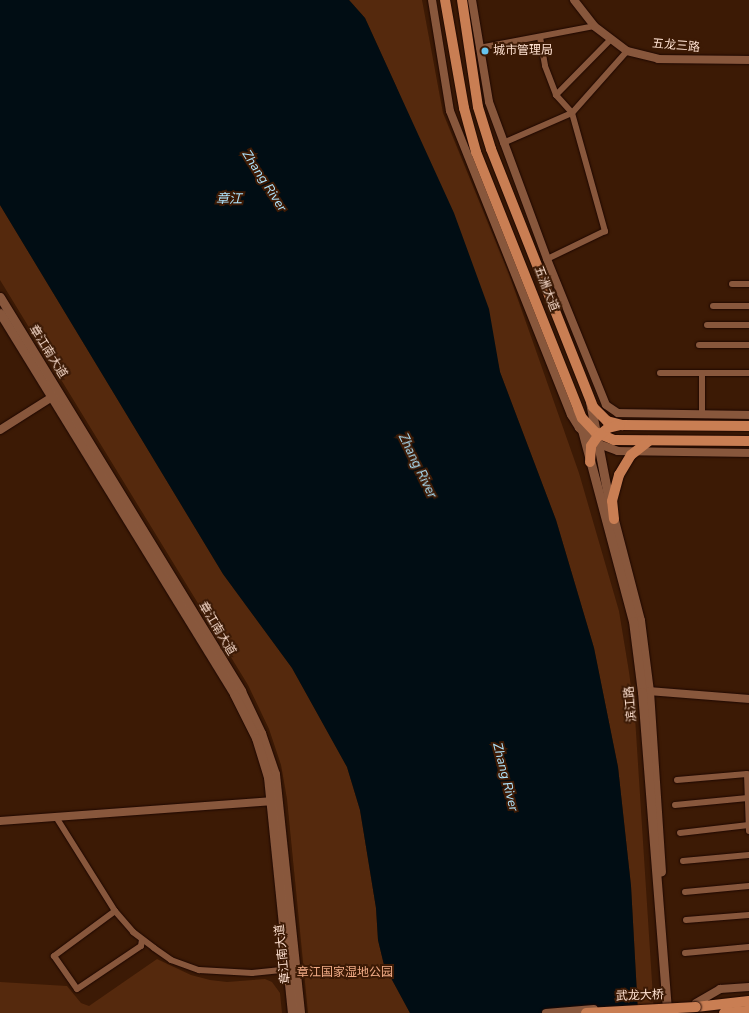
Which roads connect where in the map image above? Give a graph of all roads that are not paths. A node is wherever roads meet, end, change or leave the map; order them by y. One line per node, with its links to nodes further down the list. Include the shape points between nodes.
1 (432, 0): 36 (street, via 450,110 571,415)
2 (445, 0): 36 (main road, 五洲大道, via 464,108 476,152 574,400)
3 (462, 0): 36 (main road, 五洲大道, via 478,107 589,398)
4 (472, 0): 9 (street)
5 (574, 0): 6 (street, 五龙三路)
6 (594, 26): 7 (street); 8 (street, 五龙三路)
7 (540, 37): 9 (street); 12 (street, via 545,66)
8 (611, 39): 10 (street, 五龙三路); 12 (street)
9 (479, 48): 14 (street, via 489,102)
10 (627, 50): 11 (street, 五龙三路, via 658,59); 13 (street)
11 (749, 60)
12 (556, 96): 13 (street)
13 (572, 113): 14 (street); 15 (street, via 606,231)
14 (503, 143): 15 (street)
15 (547, 259): 30 (street, via 606,405)
16 (732, 284): 17 (street)
17 (749, 284)
18 (0, 297): 29 (main road, 章江南大道)
19 (713, 306): 20 (street)
20 (749, 306)
21 (0, 313): 29 (main road, 章江南大道)
22 (707, 325): 23 (street)
23 (749, 325)
24 (700, 344): 25 (street)
25 (749, 345)
26 (702, 372): 27 (street); 28 (street); 31 (street)
27 (660, 373)
28 (749, 373)
29 (56, 395): 35 (street); 47 (main road, 章江南大道, via 234,694 264,762); 64 (main road, 章江南大道, via 241,691 261,733 275,774)
30 (618, 413): 31 (street); 36 (street)
31 (702, 415): 32 (street)
32 (749, 415)
33 (622, 425): 34 (main road); 36 (main road); 36 (main road)
34 (749, 426)
35 (0, 430)
36 (592, 433): 37 (main road, via 614,440); 39 (street, via 618,451); 41 (main road); 42 (main road, 滨江路)
37 (649, 441): 38 (main road); 39 (main road)
38 (749, 441)
39 (635, 452): 40 (street); 42 (main road, via 623,467 616,484 612,501)
40 (749, 453)
41 (590, 462): 73 (main road, 滨江路, via 633,621 642,692)
42 (614, 519): 43 (main road, 滨江路, via 640,620)
43 (649, 691): 44 (street); 74 (main road, 滨江路)
44 (749, 699)
45 (677, 780): 46 (street, via 748,774)
46 (748, 798): 48 (street); 51 (street)
47 (270, 801): 49 (street); 64 (main road, 章江南大道)
48 (675, 805)
49 (56, 817): 50 (street); 58 (street)
50 (0, 821)
51 (749, 825): 52 (street); 53 (street)
52 (749, 831)
53 (680, 833)
54 (749, 855): 55 (street)
55 (683, 861)
56 (749, 886): 57 (street)
57 (685, 892)
58 (115, 911): 61 (street); 61 (street, via 54,956 77,989 141,946)
59 (749, 915): 60 (street)
60 (686, 920)
61 (142, 940): 64 (street, via 171,960 200,970 238,973)
62 (749, 947): 63 (street)
63 (685, 953)
64 (292, 969): 69 (main road, 章江南大道); 70 (main road, 章江南大道)
65 (749, 986): 67 (street, via 720,989)
66 (749, 1001): 67 (main road, 武龙大桥)
67 (696, 1005): 71 (street, bridge, via 612,1007); 72 (main road, 武龙大桥, bridge)
68 (749, 1011): 75 (main road)
69 (292, 1013)
70 (300, 1013)
71 (546, 1013)
72 (586, 1013)
73 (667, 1013)
74 (672, 1013)
75 (724, 1013)

